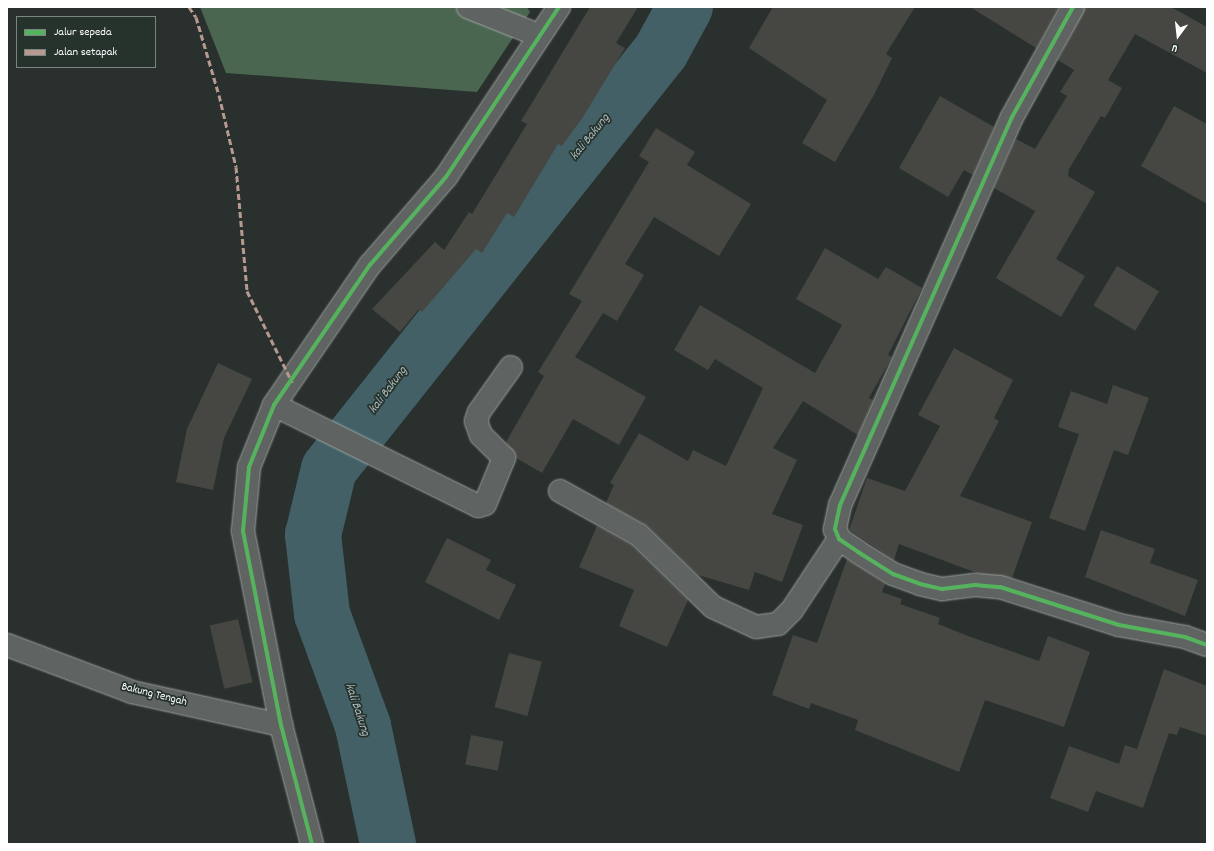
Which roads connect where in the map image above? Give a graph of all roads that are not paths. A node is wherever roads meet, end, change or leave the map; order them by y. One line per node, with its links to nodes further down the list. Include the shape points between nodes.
1 (468, 7): 4 (street)
2 (559, 7): 4 (street)
3 (1073, 7): 8 (street, via 1012,117 840,504 835,519)
4 (538, 35): 6 (street, via 446,177 370,265)
5 (511, 367): 6 (street, via 479,412 476,421 481,435 504,458 485,504 468,502)
6 (274, 406): 11 (street, via 249,468 243,531)
7 (560, 491): 8 (street, via 639,535 713,607 756,627 778,624 792,610)
8 (839, 538): 10 (street, via 893,574 920,584 942,589 975,585 1000,587 1120,625 1184,637)
9 (7, 645): 11 (street, Bakung Tengah, via 132,692)
10 (1207, 645)
11 (281, 725): 12 (street)
12 (312, 844)

